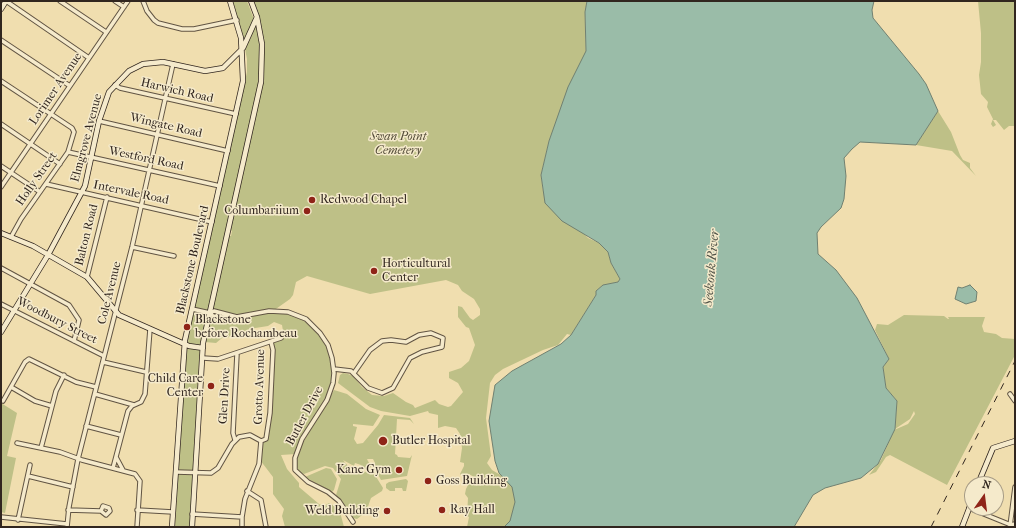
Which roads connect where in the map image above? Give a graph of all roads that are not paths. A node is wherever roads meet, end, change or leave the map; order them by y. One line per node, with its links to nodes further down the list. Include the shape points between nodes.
1 (6, 1): 9 (main road); 15 (street)
2 (60, 1): 12 (street)
3 (115, 1): 8 (street)
4 (128, 1): 8 (street, Lorimer Avenue)
5 (143, 1): 11 (street, via 147,11 158,24 182,29)
6 (230, 1): 11 (main road, Blackstone Boulevard)
7 (251, 1): 10 (main road)
8 (124, 7): 12 (street, Lorimer Avenue)
9 (1, 9)
10 (257, 17): 14 (main road, Elmgrove Avenue); 54 (main road, via 262,44 261,82)
11 (237, 20): 14 (main road, Blackstone Boulevard)
12 (106, 32): 15 (street, Lorimer Avenue)
13 (1, 40): 18 (street)
14 (242, 49): 16 (main road, Elmgrove Avenue, via 223,68 216,70 205,71); 21 (main road, Blackstone Boulevard, via 242,81)
15 (89, 58): 18 (street, Lorimer Avenue)
16 (173, 64): 19 (main road, Elmgrove Avenue, via 143,64 129,71); 20 (street, Cole Avenue)
17 (1, 81): 22 (street)
18 (70, 86): 22 (street, Lorimer Avenue)
19 (115, 86): 20 (street, Harwich Road); 23 (main road, Elmgrove Avenue, via 106,98)
20 (166, 99): 21 (street, Harwich Road); 25 (street, Cole Avenue)
21 (236, 114): 27 (main road, Blackstone Boulevard)
22 (51, 115): 26 (street, Lorimer Avenue); 28 (street, Holly Street, via 73,130)
23 (99, 122): 25 (street, Wingate Road); 29 (main road, Elmgrove Avenue)
24 (1, 124): 26 (street)
25 (158, 134): 27 (street, Wingate Road); 32 (street, Cole Avenue)
26 (31, 144): 30 (street); 33 (street, Lorimer Avenue)
27 (228, 151): 35 (main road, Blackstone Boulevard)
28 (68, 152): 29 (street, Westford Road); 30 (street, Holly Street)
29 (90, 158): 32 (street, Westford Road); 38 (main road, Elmgrove Avenue)
30 (60, 164): 34 (street, Holly Street)
31 (1, 166): 33 (street)
32 (150, 170): 35 (street, Westford Road); 40 (street, Cole Avenue)
33 (11, 173): 36 (street, Lorimer Avenue); 37 (street)
34 (46, 184): 37 (street, Holly Street); 38 (street, Intervale Road)
35 (220, 186): 41 (main road, Blackstone Boulevard)
36 (1, 187)
37 (40, 192): 43 (street, Holly Street)
38 (82, 193): 39 (street, Intervale Road); 45 (main road, Elmgrove Avenue)
39 (107, 197): 40 (street, Intervale Road); 48 (street, Balton Road)
40 (142, 206): 41 (street, Intervale Road); 44 (street, Cole Avenue)
41 (212, 222): 51 (main road, Blackstone Boulevard)
42 (1, 233): 43 (main road)
43 (12, 237): 45 (main road)
44 (132, 247): 46 (street); 53 (street, Cole Avenue)
45 (48, 255): 48 (main road); 49 (main road, Elmgrove Avenue)
46 (174, 256)
47 (1, 268): 49 (street)
48 (87, 277): 53 (main road)
49 (31, 283): 52 (main road, Elmgrove Avenue); 58 (street, via 71,307 79,320)
50 (1, 304): 52 (street, Woodbury Street)
51 (192, 309): 54 (street, Butler Drive); 60 (main road, Blackstone Boulevard)
52 (14, 311): 56 (main road, Elmgrove Avenue); 58 (street, Woodbury Street)
53 (115, 312): 55 (main road); 63 (street, Cole Avenue)
54 (210, 313): 61 (main road); 66 (street, Butler Drive, via 214,311 240,317 276,311 301,316 325,340)
55 (150, 329): 60 (main road); 67 (street)
56 (1, 332)
57 (281, 338): 59 (street)
58 (74, 341): 63 (street, Woodbury Street)
59 (271, 342): 62 (street); 81 (street, Grotto Avenue, via 273,350 268,433 266,439)
60 (184, 344): 61 (main road); 90 (main road, Blackstone Boulevard)
61 (203, 348): 64 (main road)
62 (237, 354): 64 (street, via 218,359); 80 (street, Glen Drive, via 233,434)
63 (104, 356): 65 (street, Cole Avenue)
64 (203, 358): 91 (main road)
65 (103, 362): 67 (street); 71 (street, Cole Avenue)
66 (334, 368): 68 (street, via 349,370); 107 (street, Butler Drive, via 329,395 302,439 295,458 295,467 301,477 339,501)
67 (146, 372): 76 (street, via 144,397 140,403)
68 (354, 374): 68 (street, via 370,350 382,341 406,342 419,335 431,333 443,338 442,347 410,358 393,388 389,390 372,391)
69 (64, 375): 70 (street, via 28,359); 71 (street, via 76,382); 77 (street)
70 (11, 387): 74 (street); 77 (street, via 35,401)
71 (96, 387): 72 (street, Cole Avenue)
72 (95, 394): 76 (street); 78 (street, Cole Avenue)
73 (1010, 394): 75 (street)
74 (3, 401)
75 (1015, 401)
76 (134, 405): 79 (street, via 128,411)
77 (52, 406): 84 (street)
78 (86, 426): 79 (street); 86 (street, Cole Avenue)
79 (121, 435): 85 (street)
80 (235, 440): 81 (street, via 250,435); 91 (street, via 214,472)
81 (261, 441): 96 (street, Grotto Avenue, via 259,464)
82 (1015, 441): 93 (main road, via 993,448)
83 (17, 443): 84 (street)
84 (41, 448): 86 (street)
85 (116, 456): 88 (street); 89 (street)
86 (78, 459): 88 (street); 94 (street, Cole Avenue)
87 (30, 465): 92 (street)
88 (113, 468): 89 (street)
89 (123, 470): 98 (street, via 139,478)
90 (176, 472): 91 (street); 100 (main road, Blackstone Boulevard)
91 (195, 473): 101 (main road)
92 (28, 476): 94 (street); 106 (street)
93 (981, 476)
94 (73, 487): 97 (street, Cole Avenue)
95 (1015, 487): 109 (street)
96 (248, 491): 105 (street, Grotto Avenue); 114 (street, via 261,500)
97 (68, 510): 99 (street); 108 (street, Cole Avenue)
98 (137, 510): 100 (street); 110 (street)
99 (100, 511)
100 (173, 512): 111 (main road, Blackstone Boulevard)
101 (192, 514): 105 (street); 112 (main road)
102 (966, 516): 115 (main road)
103 (988, 516): 109 (street)
104 (1, 517): 106 (street)
105 (242, 517): 113 (street, Grotto Avenue)
106 (18, 520): 108 (street)
107 (353, 522)
108 (67, 525)
109 (1012, 526)
110 (136, 527)
111 (172, 527)
112 (192, 527)
113 (242, 527)
114 (266, 527)
115 (962, 527)

